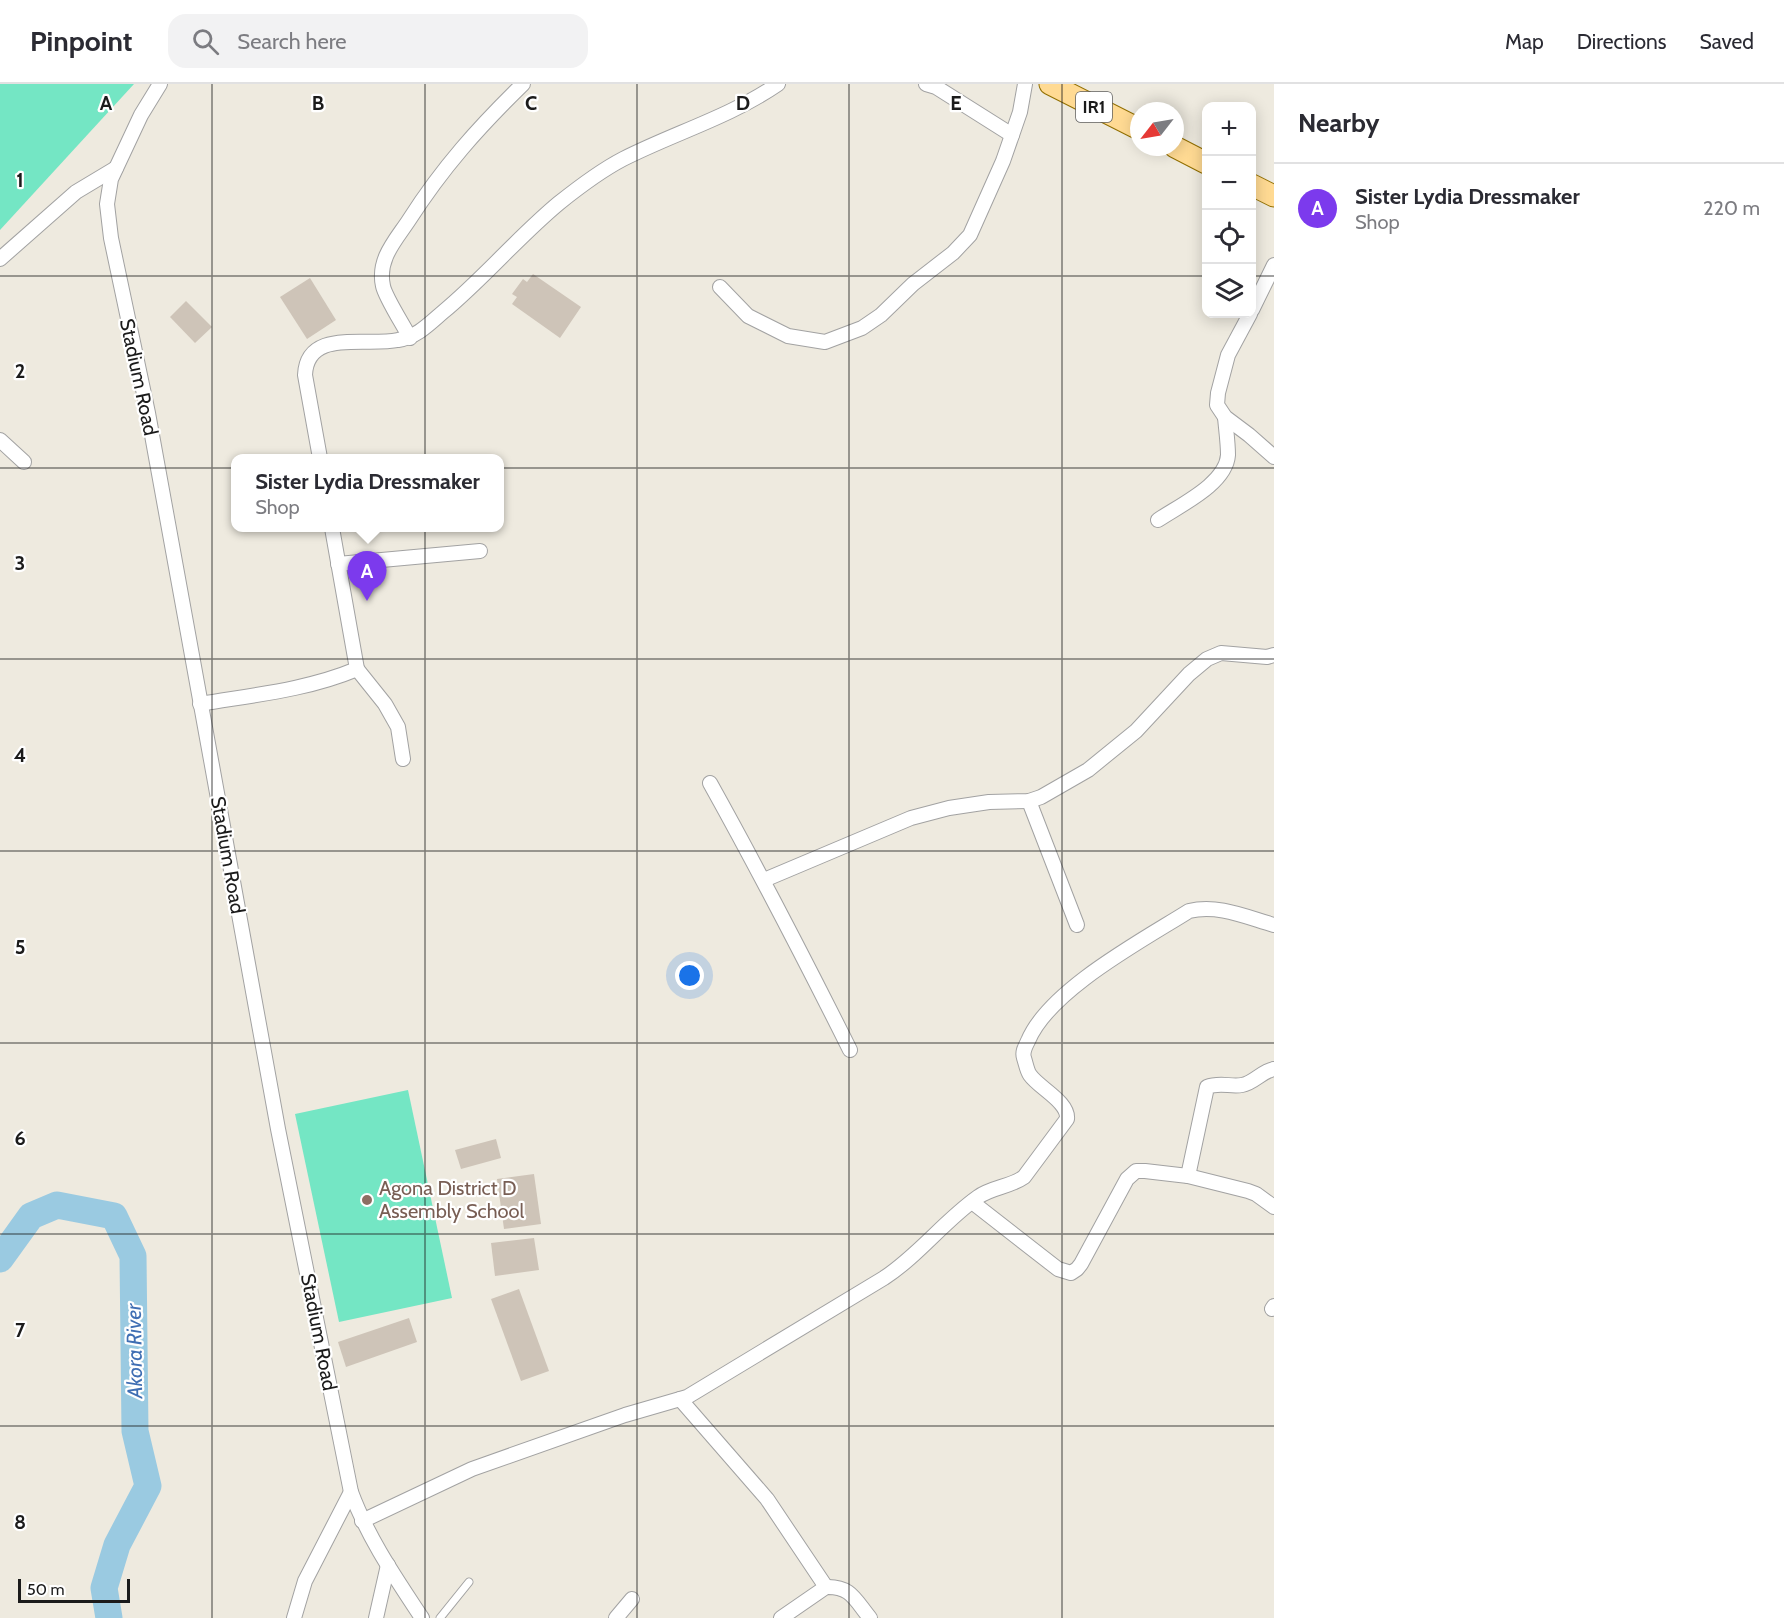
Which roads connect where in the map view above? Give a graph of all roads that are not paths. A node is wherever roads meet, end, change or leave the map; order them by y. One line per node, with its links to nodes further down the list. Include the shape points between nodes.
1 (160, 84): 11 (street, Stadium Road)
2 (523, 84): 19 (street, via 483,123 434,182 388,248 382,286)
3 (778, 84): 19 (street, via 729,113 620,160 584,184 470,289)
4 (926, 84): 8 (street)
5 (1025, 84): 8 (street)
6 (1050, 84): 7 (main road, IR1)
7 (1130, 124)
8 (1012, 135): 16 (street, via 970,235 862,328 825,342 788,336 748,316)
9 (1184, 152): 10 (main road)
10 (1202, 161)
11 (116, 168): 14 (street, via 76,192); 31 (street, Stadium Road, via 108,190 111,238 150,425)
12 (1256, 187): 13 (main road)
13 (1274, 196)
14 (0, 259)
15 (1274, 265): 17 (street)
16 (720, 287)
17 (1256, 302)
18 (1248, 318): 20 (street, via 1228,355 1218,393 1217,405)
19 (410, 338): 22 (street, via 325,344 312,352 305,363 305,375)
20 (1225, 417): 23 (street); 25 (street, via 1228,457 1224,470 1215,482)
21 (0, 440): 24 (street)
22 (319, 454)
23 (1274, 457)
24 (24, 462)
25 (1158, 520)
26 (333, 532): 28 (street)
27 (480, 551): 28 (street)
28 (338, 564): 30 (street)
29 (1274, 655): 34 (street, via 1221,653 1207,659 1136,732 1088,770)
30 (357, 669): 31 (street, via 291,689); 32 (street, via 398,727)
31 (200, 704): 44 (street, Stadium Road, via 278,1129)
32 (403, 759)
33 (710, 783): 35 (street)
34 (1029, 801): 35 (street, via 989,802 911,818); 37 (street)
35 (764, 880): 38 (street)
36 (1274, 925): 41 (street, via 1215,908 1189,911 1099,967 1062,997 1033,1029 1023,1054 1029,1075 1063,1106 1067,1119 1024,1177)
37 (1077, 926)
38 (850, 1050)
39 (1274, 1069): 40 (street, via 1242,1085 1207,1087)
40 (1188, 1176): 41 (street, via 1145,1170 1131,1175 1081,1264 1071,1273 1058,1269); 42 (street, via 1248,1191)
41 (972, 1202): 43 (street, via 893,1272)
42 (1274, 1207)
43 (680, 1399): 45 (street, via 472,1469); 48 (street, via 767,1499)
44 (351, 1492): 45 (street, Stadium Road); 50 (street, via 305,1581)
45 (362, 1521): 46 (street, Stadium Road)
46 (388, 1565): 51 (street); 52 (street, Stadium Road)
47 (469, 1582): 53 (lane)
48 (826, 1587): 55 (street); 56 (street, via 848,1591)
49 (632, 1599): 54 (street)
50 (294, 1618)
51 (376, 1618)
52 (422, 1618)
53 (440, 1618)
54 (616, 1618)
55 (781, 1618)
56 (870, 1618)

